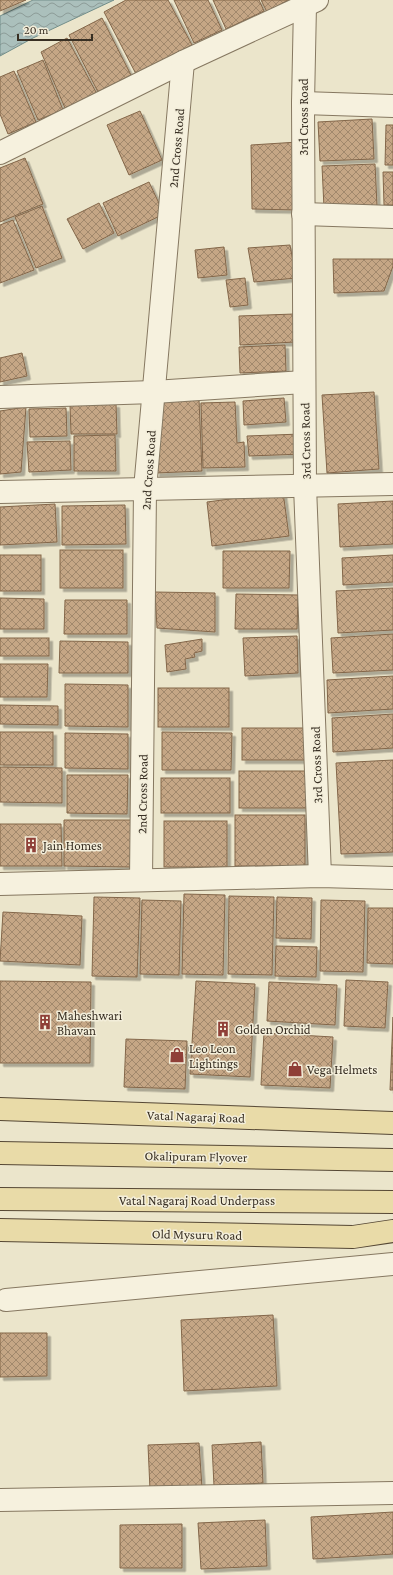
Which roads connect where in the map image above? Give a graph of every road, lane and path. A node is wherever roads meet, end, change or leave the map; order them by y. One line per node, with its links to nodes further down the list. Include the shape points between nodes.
1 (311, 3): 2 (street); 3 (street, 3rd Cross Road)
2 (183, 62): 5 (street); 9 (street, 2nd Cross Road)
3 (303, 103): 4 (street); 6 (street, 3rd Cross Road)
4 (393, 106)
5 (0, 153)
6 (303, 214): 7 (street); 8 (street, 3rd Cross Road)
7 (393, 217)
8 (304, 382): 9 (street); 12 (street, 3rd Cross Road)
9 (154, 392): 10 (street); 13 (street, 2nd Cross Road)
10 (0, 397)
11 (393, 484): 12 (street)
12 (306, 486): 13 (street); 15 (street, 3rd Cross Road)
13 (145, 489): 14 (street); 17 (street, 2nd Cross Road)
14 (0, 492)
15 (320, 876): 16 (street); 17 (street)
16 (393, 878)
17 (141, 880): 18 (street)
18 (0, 884)
19 (0, 1109): 20 (main road, Vatal Nagaraj Road)
20 (43, 1110): 21 (main road); 22 (main road, Vatal Nagaraj Road)
21 (0, 1116)
22 (393, 1123)
23 (0, 1152): 24 (main road, Okalipuram Flyover)
24 (393, 1160)
25 (0, 1199): 26 (main road, Vatal Nagaraj Road Underpass)
26 (393, 1202)
27 (0, 1230): 28 (main road, Old Mysuru Road, via 353,1237)
28 (393, 1232)
29 (393, 1264): 30 (street)
30 (6, 1300)
31 (393, 1493): 32 (street)
32 (0, 1500)

